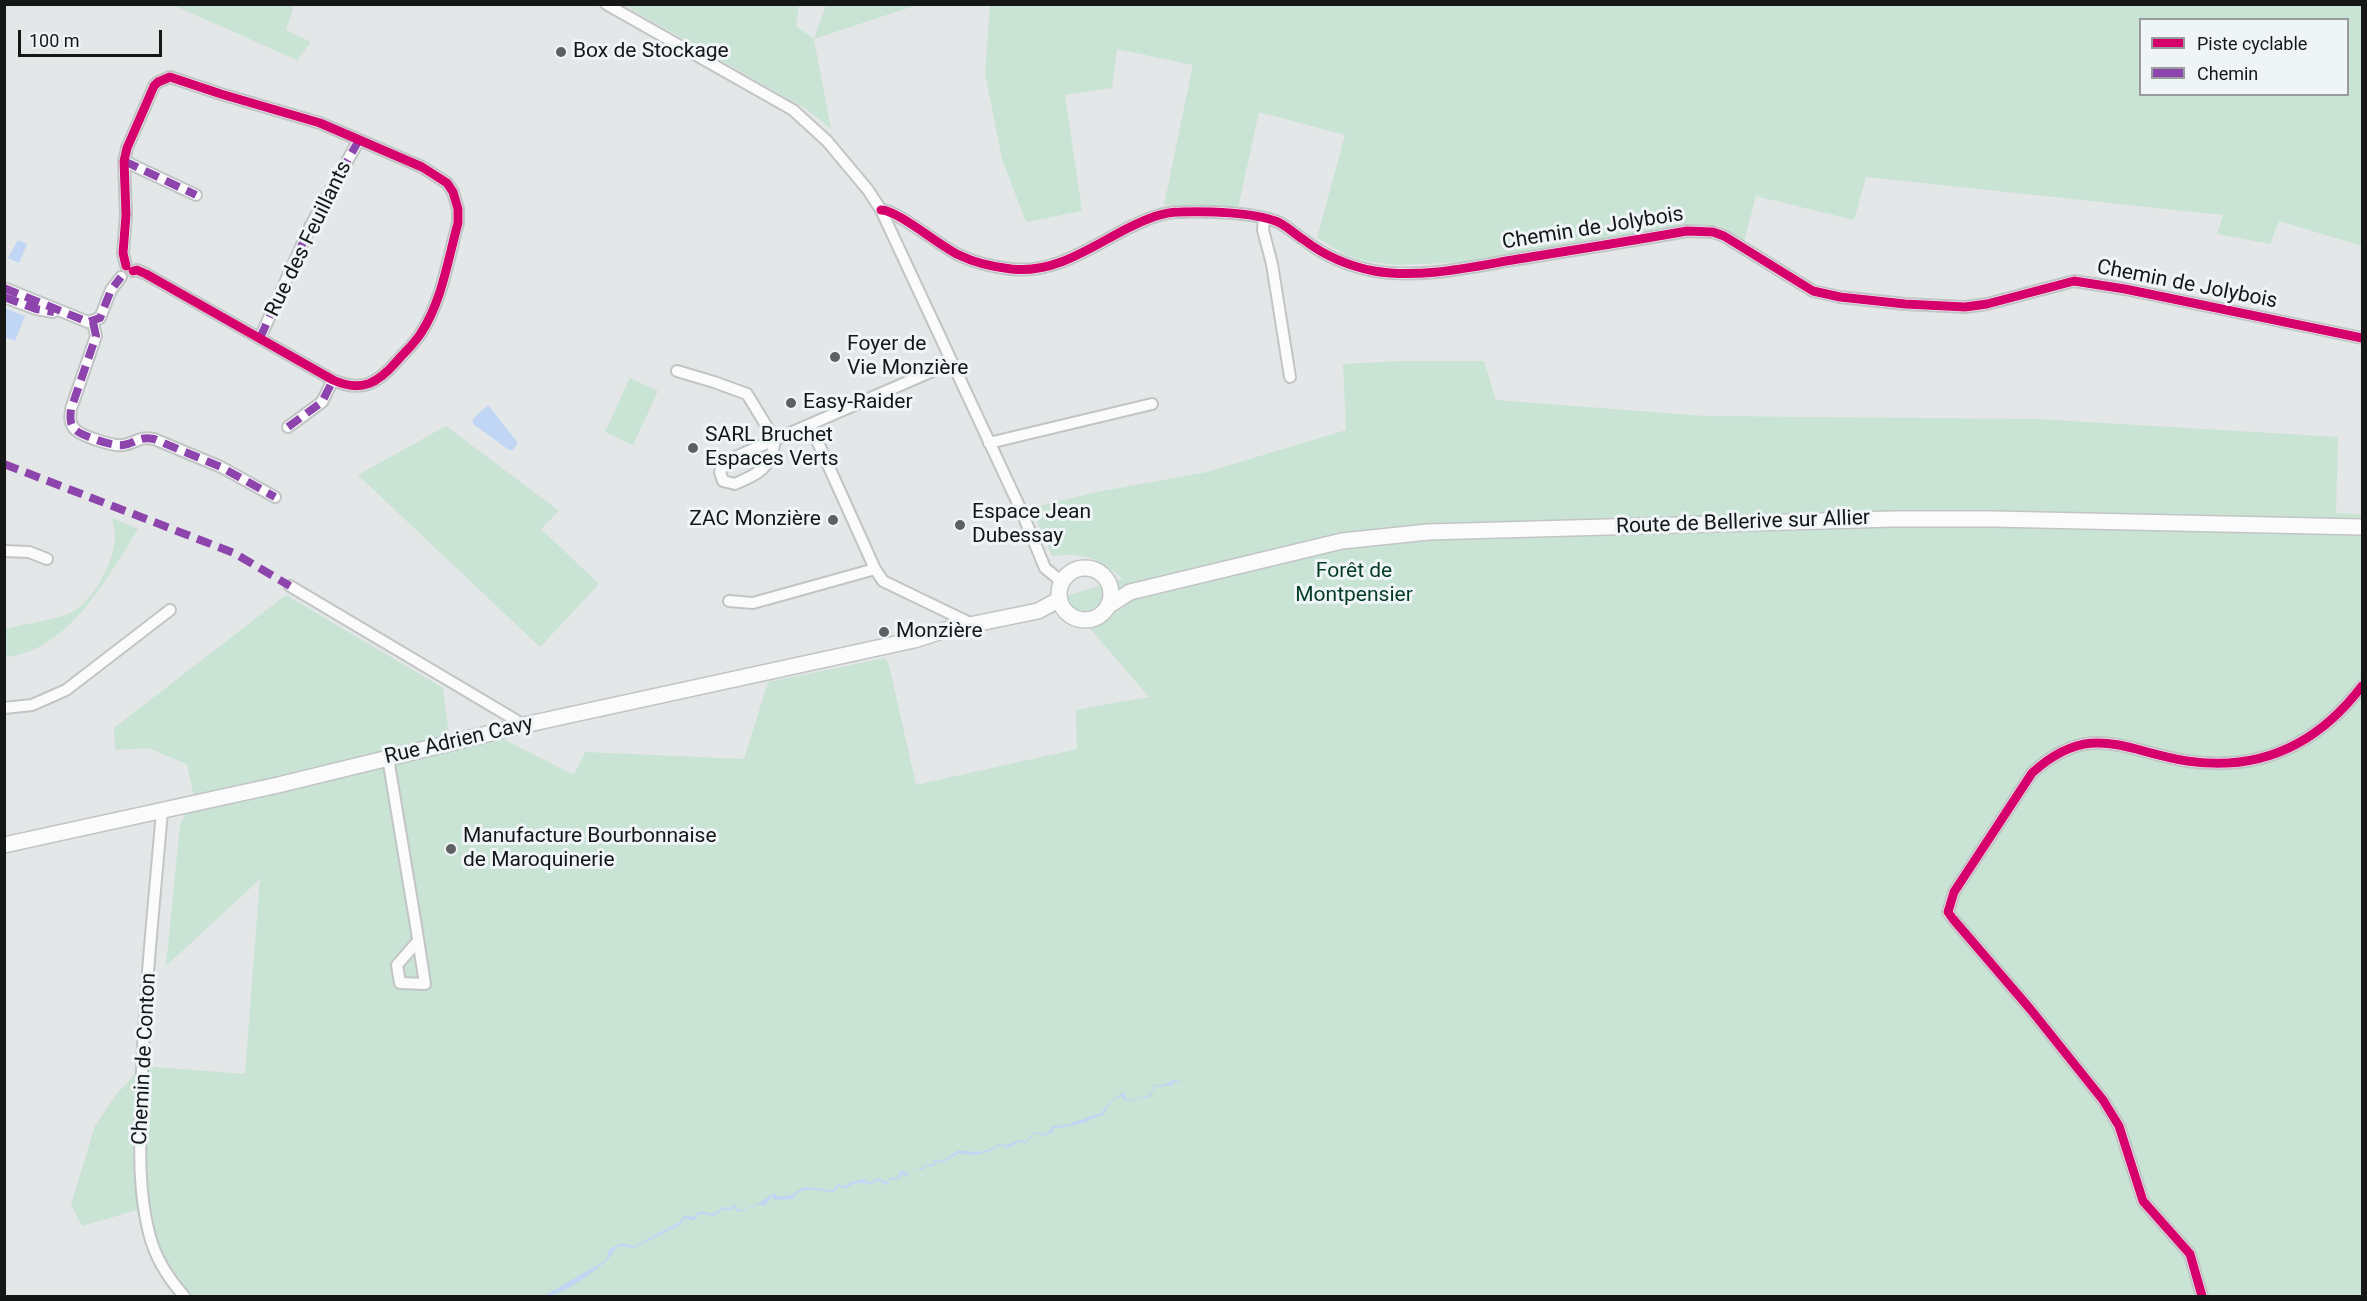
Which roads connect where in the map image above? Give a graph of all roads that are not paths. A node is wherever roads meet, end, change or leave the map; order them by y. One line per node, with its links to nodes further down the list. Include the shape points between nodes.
1 (606, 4): 5 (street, via 793,110 826,141)
2 (359, 140): 3 (street, via 320,123 170,77 158,82 150,92); 12 (street, Rue des Feuillants, via 310,227); 17 (street, via 422,167 447,183 456,200 458,223 436,301 415,341 378,380 354,386)
3 (124, 161): 4 (street); 7 (street, via 123,253)
4 (196, 195)
5 (882, 210): 6 (street, Chemin de Jolybois, via 960,256 1011,269 1034,270 1056,265 1167,213); 14 (street)
6 (1264, 219): 13 (street, Chemin de Jolybois, via 1288,227 1341,263 1375,271 1455,270 1687,231 1713,232 1813,291 1840,297 1965,307 2074,281); 16 (street)
7 (129, 268): 11 (street, via 129,278 121,277 100,318); 12 (street)
8 (4, 288): 10 (street)
9 (4, 297): 10 (street)
10 (68, 315): 11 (street)
11 (93, 322): 23 (street, via 96,336 70,409 70,421 76,431 113,445 143,437 154,439 221,467)
12 (260, 338): 17 (street)
13 (2362, 339)
14 (951, 363): 19 (street); 22 (street)
15 (677, 371): 21 (street, via 747,394)
16 (1290, 377)
17 (333, 380): 20 (street, via 322,402)
18 (1152, 404): 22 (street)
19 (810, 425): 21 (street); 27 (street)
20 (288, 427)
21 (775, 440): 21 (street, via 726,461 720,472 723,481 735,484 757,474 772,458)
22 (989, 442): 28 (street, via 1045,568)
23 (275, 497)
24 (2362, 527): 31 (main road, Route de Bellerive sur Allier, via 1893,519 1428,532 1342,542)
25 (4, 551): 26 (street, via 29,552)
26 (47, 559)
27 (875, 569): 33 (street, via 753,603); 36 (street, via 883,581)
28 (1062, 582): 30 (main road, via 1075,570 1092,569); 32 (main road)
29 (290, 586): 43 (street)
30 (1110, 587): 31 (main road, Route de Bellerive sur Allier); 34 (main road)
31 (1130, 592): 34 (main road, Route de Bellerive sur Allier)
32 (1060, 599): 37 (main road); 38 (main road, Rue Adrien Cavy, via 1038,610)
33 (729, 601)
34 (1108, 606): 37 (main road, via 1089,619)
35 (170, 610): 42 (street, via 66,690 32,705)
36 (944, 612): 38 (street); 39 (street)
37 (1069, 614): 40 (main road, Rue Adrien Cavy)
38 (972, 624): 39 (main road, Rue Adrien Cavy)
39 (945, 630): 40 (main road, Rue Adrien Cavy)
40 (914, 640): 43 (main road, Rue Adrien Cavy)
41 (2362, 686): 49 (street, via 2329,722 2299,745 2240,763 2185,761 2113,742 2071,748 2046,760 2032,773 1954,892 1948,912 2103,1100 2119,1126 2143,1201 2190,1254)
42 (4, 708)
43 (524, 725): 44 (main road, Rue Adrien Cavy)
44 (387, 758): 45 (main road, Rue Adrien Cavy); 47 (street)
45 (162, 811): 46 (main road, Rue Adrien Cavy); 48 (street, Chemin de Conton, via 141,1066 140,1163 149,1233 158,1260)
46 (4, 844)
47 (418, 941)
48 (184, 1296)
49 (2202, 1296)

